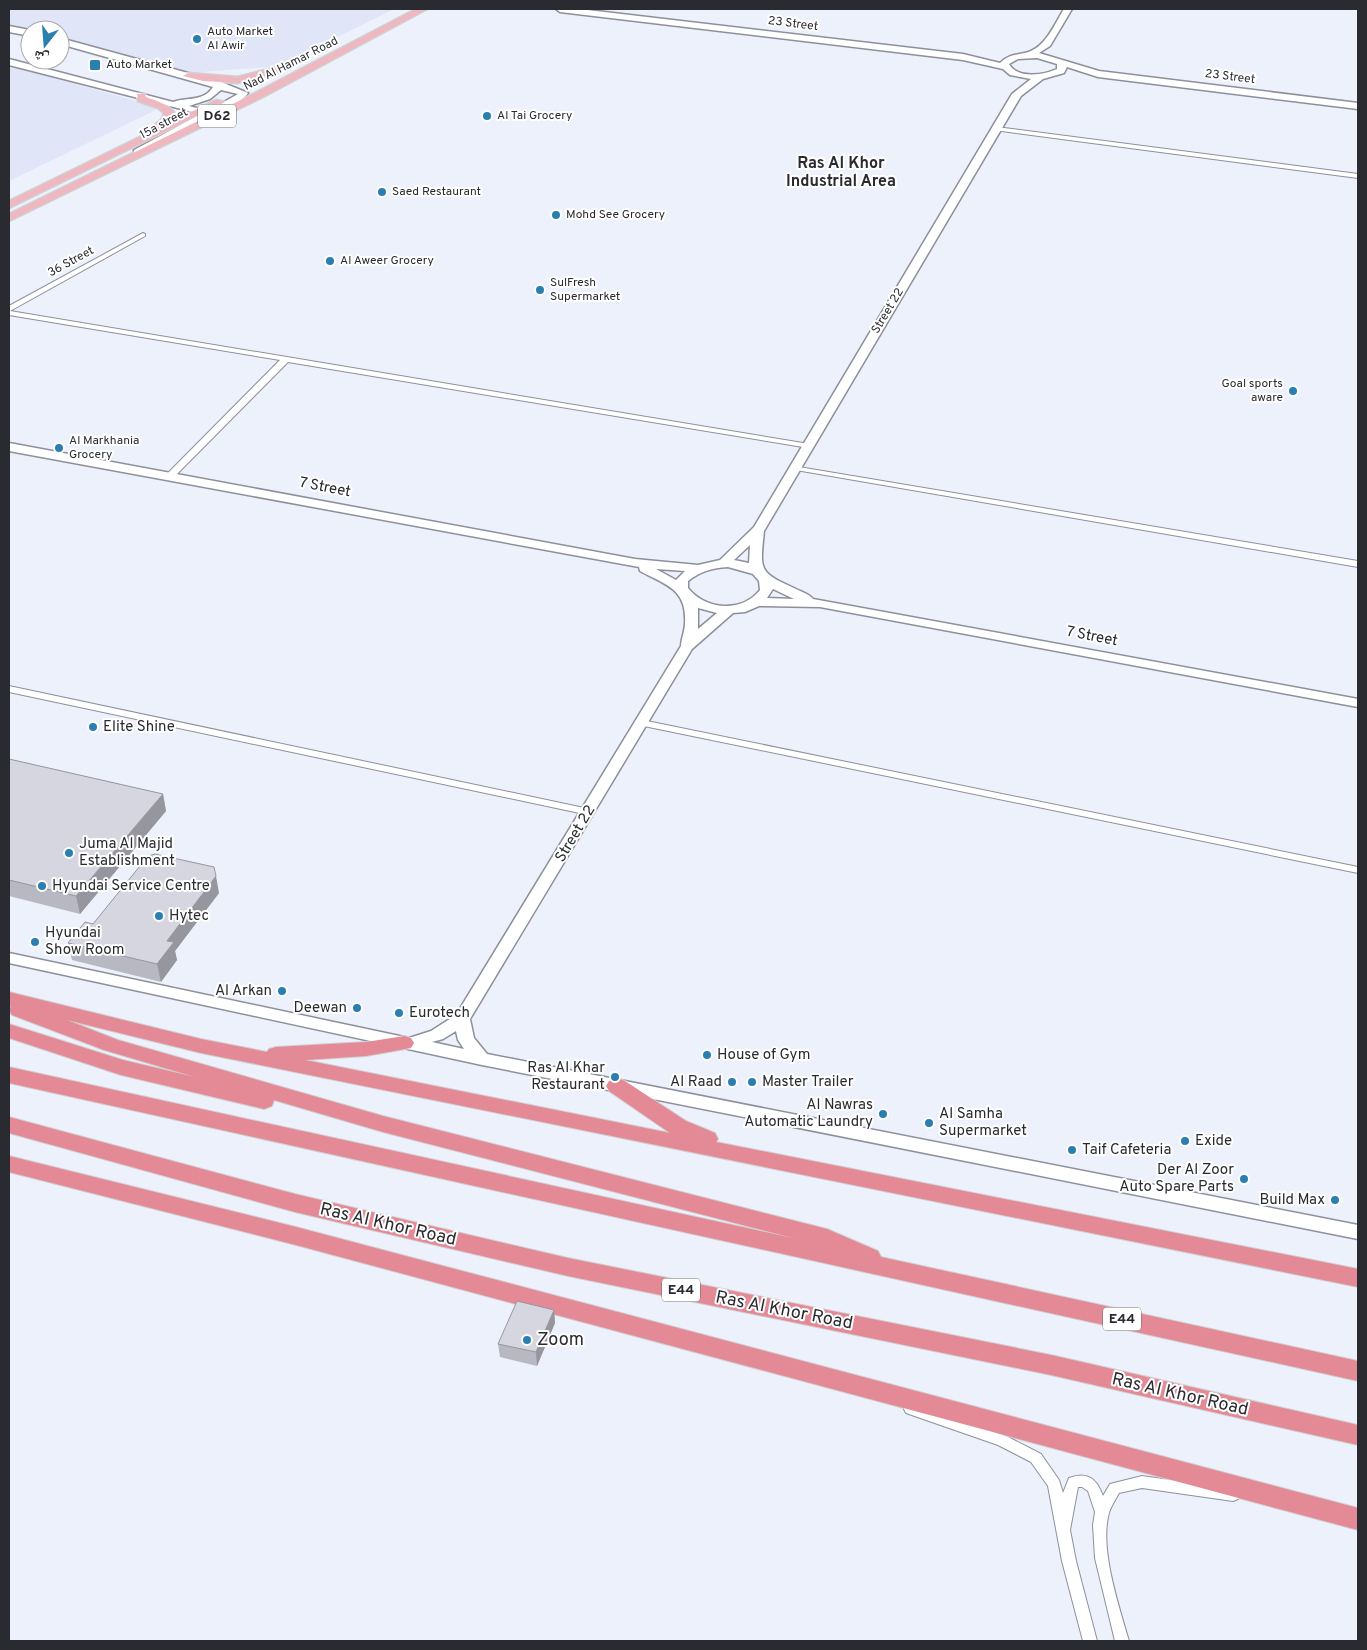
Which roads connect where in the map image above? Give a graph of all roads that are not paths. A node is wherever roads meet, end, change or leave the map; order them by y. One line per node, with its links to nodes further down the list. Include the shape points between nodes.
1 (405, 9): 21 (main road, Nad Al Hamar Road, via 246,92)
2 (560, 9): 8 (street, 23 Street)
3 (1068, 9): 6 (street)
4 (426, 10): 21 (main road, Nad Al Hamar Road / D62)
5 (70, 44): 16 (street)
6 (1047, 44): 7 (street); 10 (street)
7 (1029, 55): 9 (street, 23 Street); 10 (street, 23 Street)
8 (963, 57): 9 (street, 23 Street); 12 (street, 23 Street)
9 (1011, 58): 12 (street)
10 (1057, 60): 14 (street, 23 Street); 15 (street, via 1063,66)
11 (9, 62): 22 (street, 15a street)
12 (1005, 67): 13 (street)
13 (1014, 73): 17 (street); 20 (street)
14 (1098, 74): 15 (street, 23 Street); 23 (street, 23 Street)
15 (1054, 75): 17 (street, 23 Street)
16 (188, 76): 18 (street); 19 (main road, Nad Al Hamar Road / D62, via 238,81 290,66)
17 (1040, 77): 20 (street, Street 22)
18 (218, 84): 19 (street); 22 (street, via 213,94 190,103)
19 (242, 92): 24 (main road, Nad Al Hamar Road / D62)
20 (1017, 94): 27 (street, Street 22)
21 (259, 95): 25 (main road, Nad Al Hamar Road / D62)
22 (141, 96): 24 (street, 15a street); 28 (main road, via 166,108 169,115)
23 (1358, 106)
24 (203, 113): 25 (street, 15a street); 26 (main road, Nad Al Hamar Road / D62); 29 (street, 15a street, via 143,148)
25 (221, 113): 29 (main road, Nad Al Hamar Road / D62)
26 (182, 120): 28 (main road, Nad Al Hamar Road / D62); 31 (main road, via 186,122 72,180)
27 (996, 129): 30 (street); 37 (street, Street 22)
28 (134, 143): 32 (main road, Nad Al Hamar Road / D62)
29 (132, 158): 31 (main road, Nad Al Hamar Road / D62)
30 (1358, 176)
31 (64, 192): 33 (main road, Nad Al Hamar Road / D62)
32 (9, 205)
33 (9, 218)
34 (143, 235): 35 (street, 36 Street)
35 (9, 311): 36 (street)
36 (286, 359): 37 (street); 40 (street)
37 (809, 446): 39 (street, Street 22)
38 (9, 447): 40 (street, 7 Street)
39 (796, 468): 41 (street, Street 22); 44 (street)
40 (170, 476): 43 (street, 7 Street)
41 (758, 528): 42 (street, Street 22); 46 (street, Street 22)
42 (725, 562): 45 (street); 46 (street)
43 (635, 563): 45 (street); 48 (street)
44 (1358, 564)
45 (696, 568): 48 (street, via 682,580)
46 (756, 570): 47 (street)
47 (767, 581): 50 (street, via 765,596); 51 (street, 7 Street)
48 (681, 588): 49 (street)
49 (691, 601): 52 (street); 53 (street, Street 22, via 692,624)
50 (757, 602): 51 (street, 7 Street); 52 (street, 7 Street)
51 (820, 603): 55 (street, 7 Street)
52 (729, 610): 53 (street, Street 22)
53 (687, 647): 56 (street, Street 22)
54 (9, 689): 57 (street)
55 (1358, 703)
56 (642, 724): 57 (street, Street 22); 58 (street)
57 (589, 812): 62 (street, Street 22)
58 (1358, 870)
59 (9, 958): 64 (street)
60 (9, 999): 65 (highway)
61 (9, 1006): 69 (highway, via 111,1046)
62 (462, 1019): 64 (street, Street 22, via 437,1035); 66 (street, via 466,1040)
63 (9, 1031): 69 (highway, via 178,1083)
64 (404, 1044): 65 (highway); 66 (street)
65 (248, 1056): 72 (highway)
66 (482, 1059): 68 (street)
67 (9, 1075): 74 (highway, E44)
68 (617, 1086): 72 (highway, via 688,1132 776,1154); 73 (street)
69 (383, 1124): 74 (highway, via 827,1238 868,1256)
70 (9, 1125): 78 (highway, Ras Al Khor Road / E44, via 295,1202 568,1267 1051,1365)
71 (9, 1164): 77 (highway, via 306,1238)
72 (819, 1170): 75 (highway)
73 (1358, 1232)
74 (886, 1268): 76 (highway, E44)
75 (1358, 1278)
76 (1358, 1371)
77 (828, 1379): 80 (highway); 82 (street, via 1002,1441 1036,1458 1054,1484)
78 (1358, 1435)
79 (1102, 1512): 80 (street, via 1115,1488 1142,1482); 82 (street, via 1093,1487 1084,1481 1074,1482 1069,1490 1068,1514); 84 (street, via 1103,1562)
80 (1334, 1513): 81 (highway)
81 (1358, 1519)
82 (1063, 1530): 83 (street)
83 (1090, 1641)
84 (1122, 1641)

